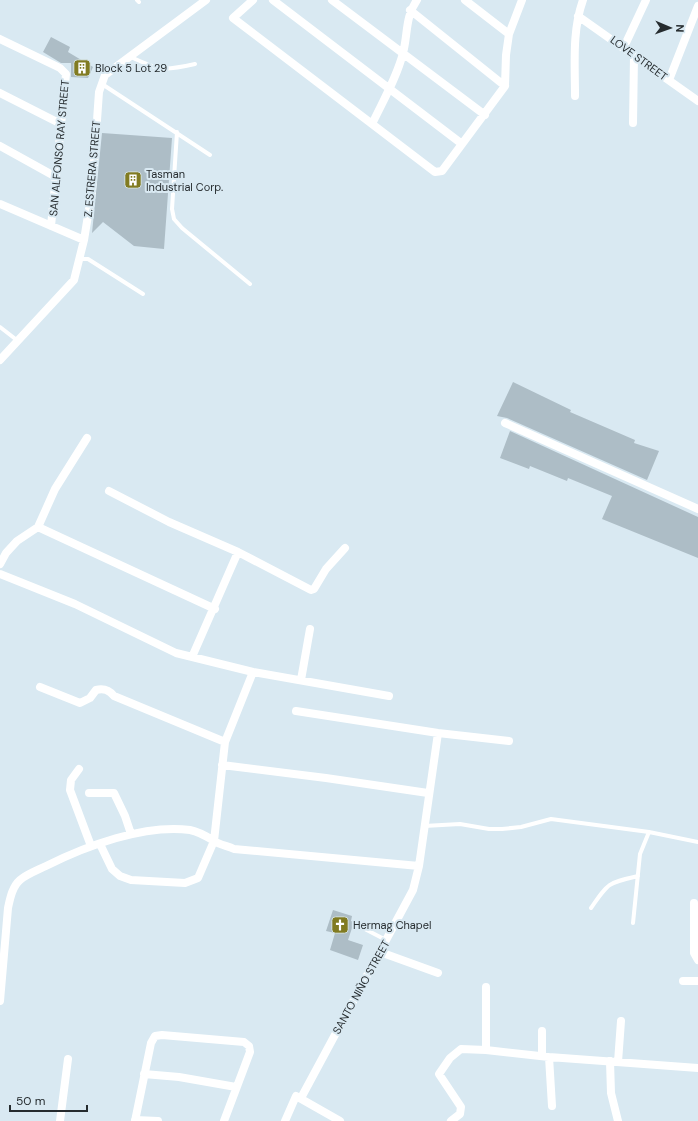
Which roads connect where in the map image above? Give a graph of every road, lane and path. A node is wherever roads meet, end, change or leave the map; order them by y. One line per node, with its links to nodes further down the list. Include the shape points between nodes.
1 (206, 0): 18 (street)
2 (253, 0): 30 (street, via 233,18)
3 (273, 0): 23 (street)
4 (332, 0): 16 (street)
5 (417, 0): 11 (street)
6 (465, 0): 13 (street)
7 (522, 0): 13 (street)
8 (583, 0): 12 (street)
9 (646, 0): 15 (street)
10 (698, 6): 20 (street)
11 (410, 10): 16 (street); 22 (street)
12 (578, 16): 15 (street, LOVE STREET); 25 (street)
13 (509, 34): 22 (street)
14 (0, 39): 29 (street, SAN ALFONSO RAY STREET, via 64,71 66,74)
15 (624, 47): 17 (street, LOVE STREET)
16 (403, 54): 23 (street); 27 (street)
17 (634, 56): 20 (street, LOVE STREET); 28 (street)
18 (132, 57): 19 (lane, via 156,69 168,70); 21 (street, via 110,70)
19 (195, 64)
20 (669, 80): 26 (street, LOVE STREET)
21 (101, 83): 31 (lane); 38 (street, Z. ESTRERA STREET, via 92,191)
22 (505, 86): 27 (street)
23 (389, 88): 30 (street); 32 (street)
24 (0, 94): 29 (street)
25 (575, 96)
26 (698, 101)
27 (485, 114): 32 (street)
28 (633, 123)
29 (61, 124): 35 (street, SAN ALFONSO RAY STREET)
30 (372, 124): 32 (street, via 435,172 442,171)
31 (177, 132): 34 (lane); 40 (lane, via 172,209 174,219)
32 (462, 144)
33 (0, 146): 35 (street)
34 (210, 155)
35 (56, 177): 37 (street, SAN ALFONSO RAY STREET)
36 (0, 204): 37 (street)
37 (52, 226): 38 (street)
38 (84, 240): 39 (street, Z. ESTRERA STREET)
39 (81, 259): 41 (lane, via 88,259); 43 (street, Z. ESTRERA STREET, via 74,280)
40 (250, 284)
41 (143, 294)
42 (0, 327): 43 (lane)
43 (18, 341): 44 (street, Z. ESTRERA STREET)
44 (0, 360)
45 (505, 423): 48 (street)
46 (87, 438): 49 (street, via 55,489)
47 (109, 491): 51 (street, via 169,522)
48 (698, 509)
49 (38, 527): 52 (street, via 17,541); 54 (street)
50 (345, 548): 51 (street, via 326,569 314,589 310,590)
51 (238, 552): 54 (street)
52 (0, 564)
53 (0, 574): 56 (street, via 75,604 176,653)
54 (214, 609): 56 (street)
55 (310, 629): 58 (street)
56 (192, 657): 57 (street)
57 (253, 672): 58 (street); 64 (street)
58 (300, 680): 60 (street)
59 (40, 687): 64 (street, via 80,703 90,698 96,690 110,691 114,696)
60 (389, 696)
61 (296, 711): 62 (street)
62 (438, 733): 63 (street); 68 (street, SANTO NIÑO STREET)
63 (509, 741)
64 (225, 742): 65 (street)
65 (222, 765): 68 (street); 72 (street)
66 (79, 769): 75 (street, via 70,780 70,790)
67 (89, 793): 71 (street, via 114,793)
68 (428, 793): 69 (street, SANTO NIÑO STREET)
69 (424, 826): 70 (lane, via 460,824 489,829 521,828 551,819); 76 (street, SANTO NIÑO STREET)
70 (649, 832): 73 (lane); 77 (lane, via 641,849)
71 (131, 834): 72 (street, via 189,830 203,833); 74 (street)
72 (214, 841): 74 (street, via 198,878 185,883 131,880 120,876 112,869); 76 (street, via 234,849)
73 (698, 842)
74 (100, 844): 75 (street)
75 (91, 846): 89 (street, via 63,857 19,881 8,908)
76 (419, 866): 82 (street, SANTO NIÑO STREET, via 414,890)
77 (638, 876): 79 (lane, via 611,883); 80 (lane)
78 (694, 903): 84 (street, via 694,953)
79 (592, 908)
80 (632, 923)
81 (359, 926): 82 (lane)
82 (386, 940): 83 (street, SANTO NIÑO STREET)
83 (380, 952): 85 (street); 99 (street, SANTO NIÑO STREET)
84 (698, 960)
85 (438, 972)
86 (683, 981): 87 (street)
87 (698, 981)
88 (486, 987): 92 (street)
89 (0, 1001)
90 (621, 1022): 95 (street)
91 (542, 1031): 93 (street)
92 (486, 1050): 93 (street); 107 (street, via 459,1050 440,1073 461,1108 460,1114)
93 (545, 1056): 95 (street); 100 (street)
94 (68, 1059): 102 (street)
95 (614, 1062): 96 (street); 108 (street, via 611,1093)
96 (698, 1068)
97 (144, 1074): 98 (street); 98 (street, via 155,1036 244,1042 249,1046 250,1052); 101 (street)
98 (236, 1087): 104 (street)
99 (301, 1098): 105 (street, SANTO NIÑO STREET, via 296,1096); 106 (street)
100 (552, 1106)
101 (135, 1120): 103 (street)
102 (60, 1121)
103 (158, 1121)
104 (224, 1121)
105 (285, 1121)
106 (340, 1121)
107 (451, 1121)
108 (618, 1121)

